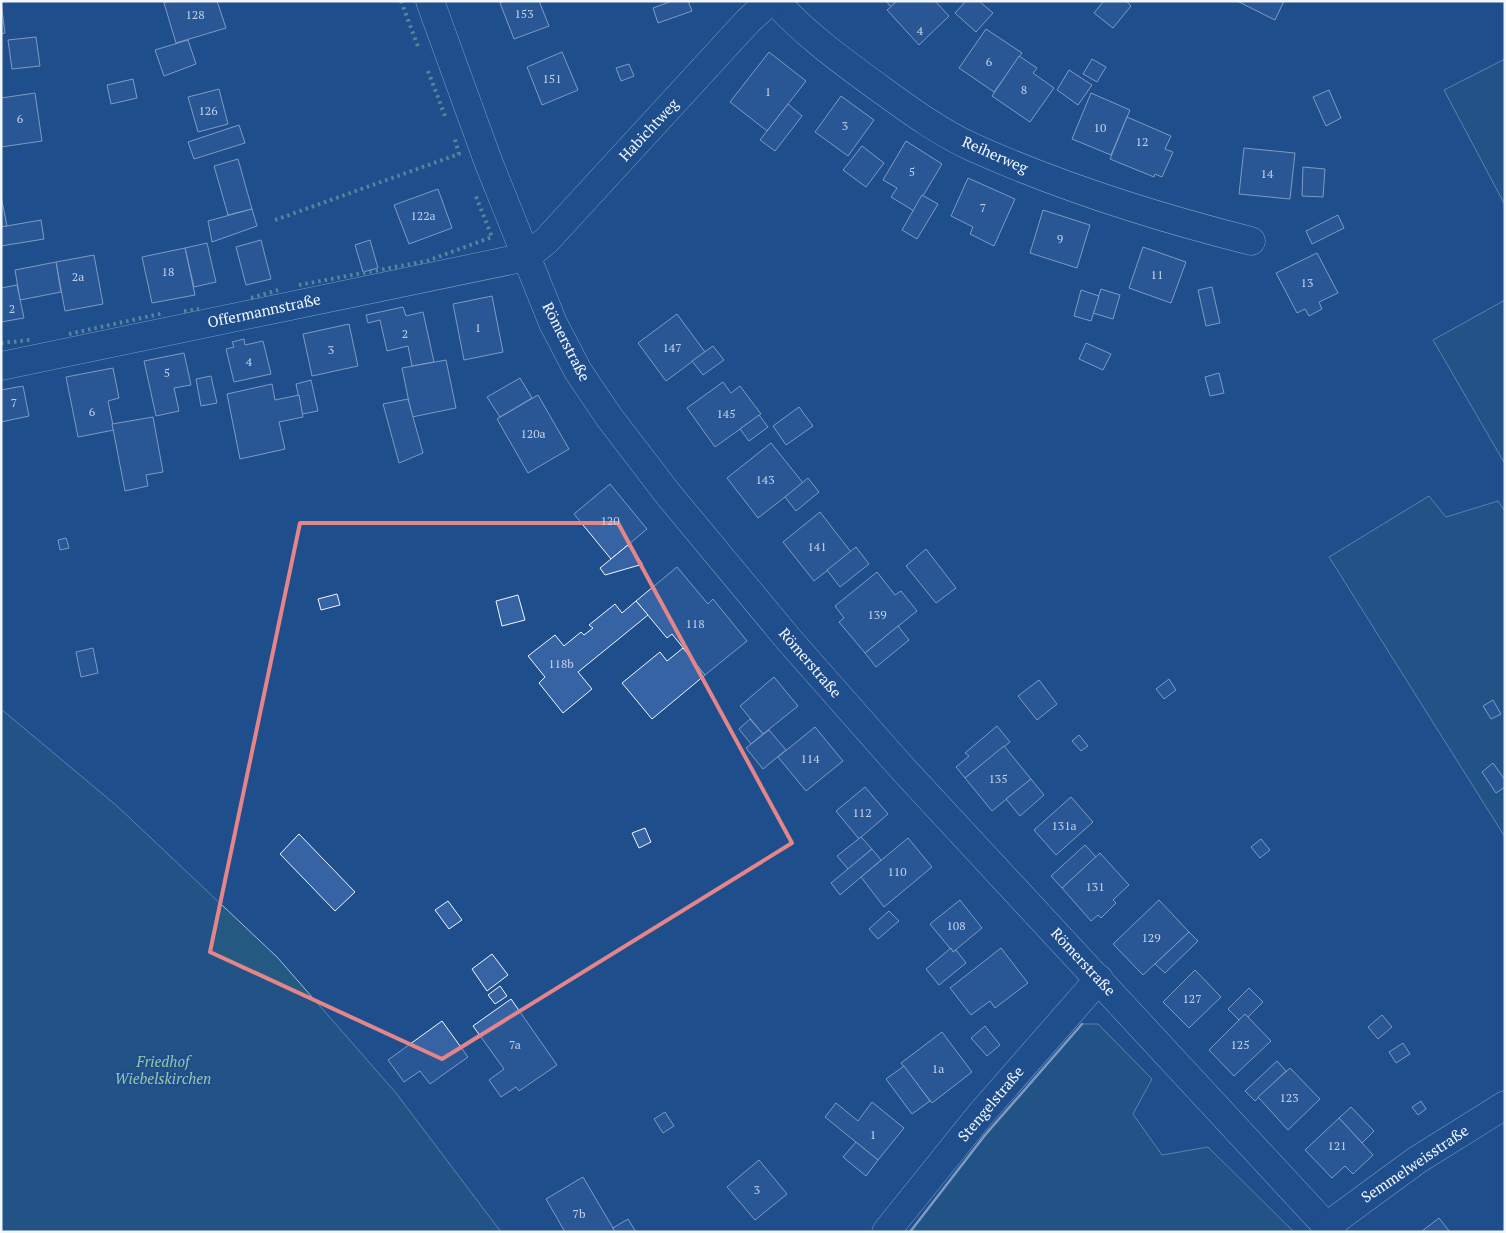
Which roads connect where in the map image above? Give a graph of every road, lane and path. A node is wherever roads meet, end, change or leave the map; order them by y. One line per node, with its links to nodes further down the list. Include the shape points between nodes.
1 (430, 1): 5 (street, Römerstraße)
2 (770, 1): 5 (street, Habichtweg, via 546,241)
3 (774, 1): 4 (street, Reiherweg, via 832,54 910,110 970,146 1051,179 1181,223)
4 (1251, 241)
5 (526, 257): 6 (street, Offermannstraße); 7 (street, Römerstraße, via 553,323 578,371 668,494 790,642 890,755)
6 (1, 366)
7 (1099, 979): 9 (street, Römerstraße); 10 (street, Stengelstraße, via 980,1115)
8 (1505, 1106): 9 (street, Semmelweisstraße, via 1417,1160)
9 (1330, 1229)
10 (886, 1232)

